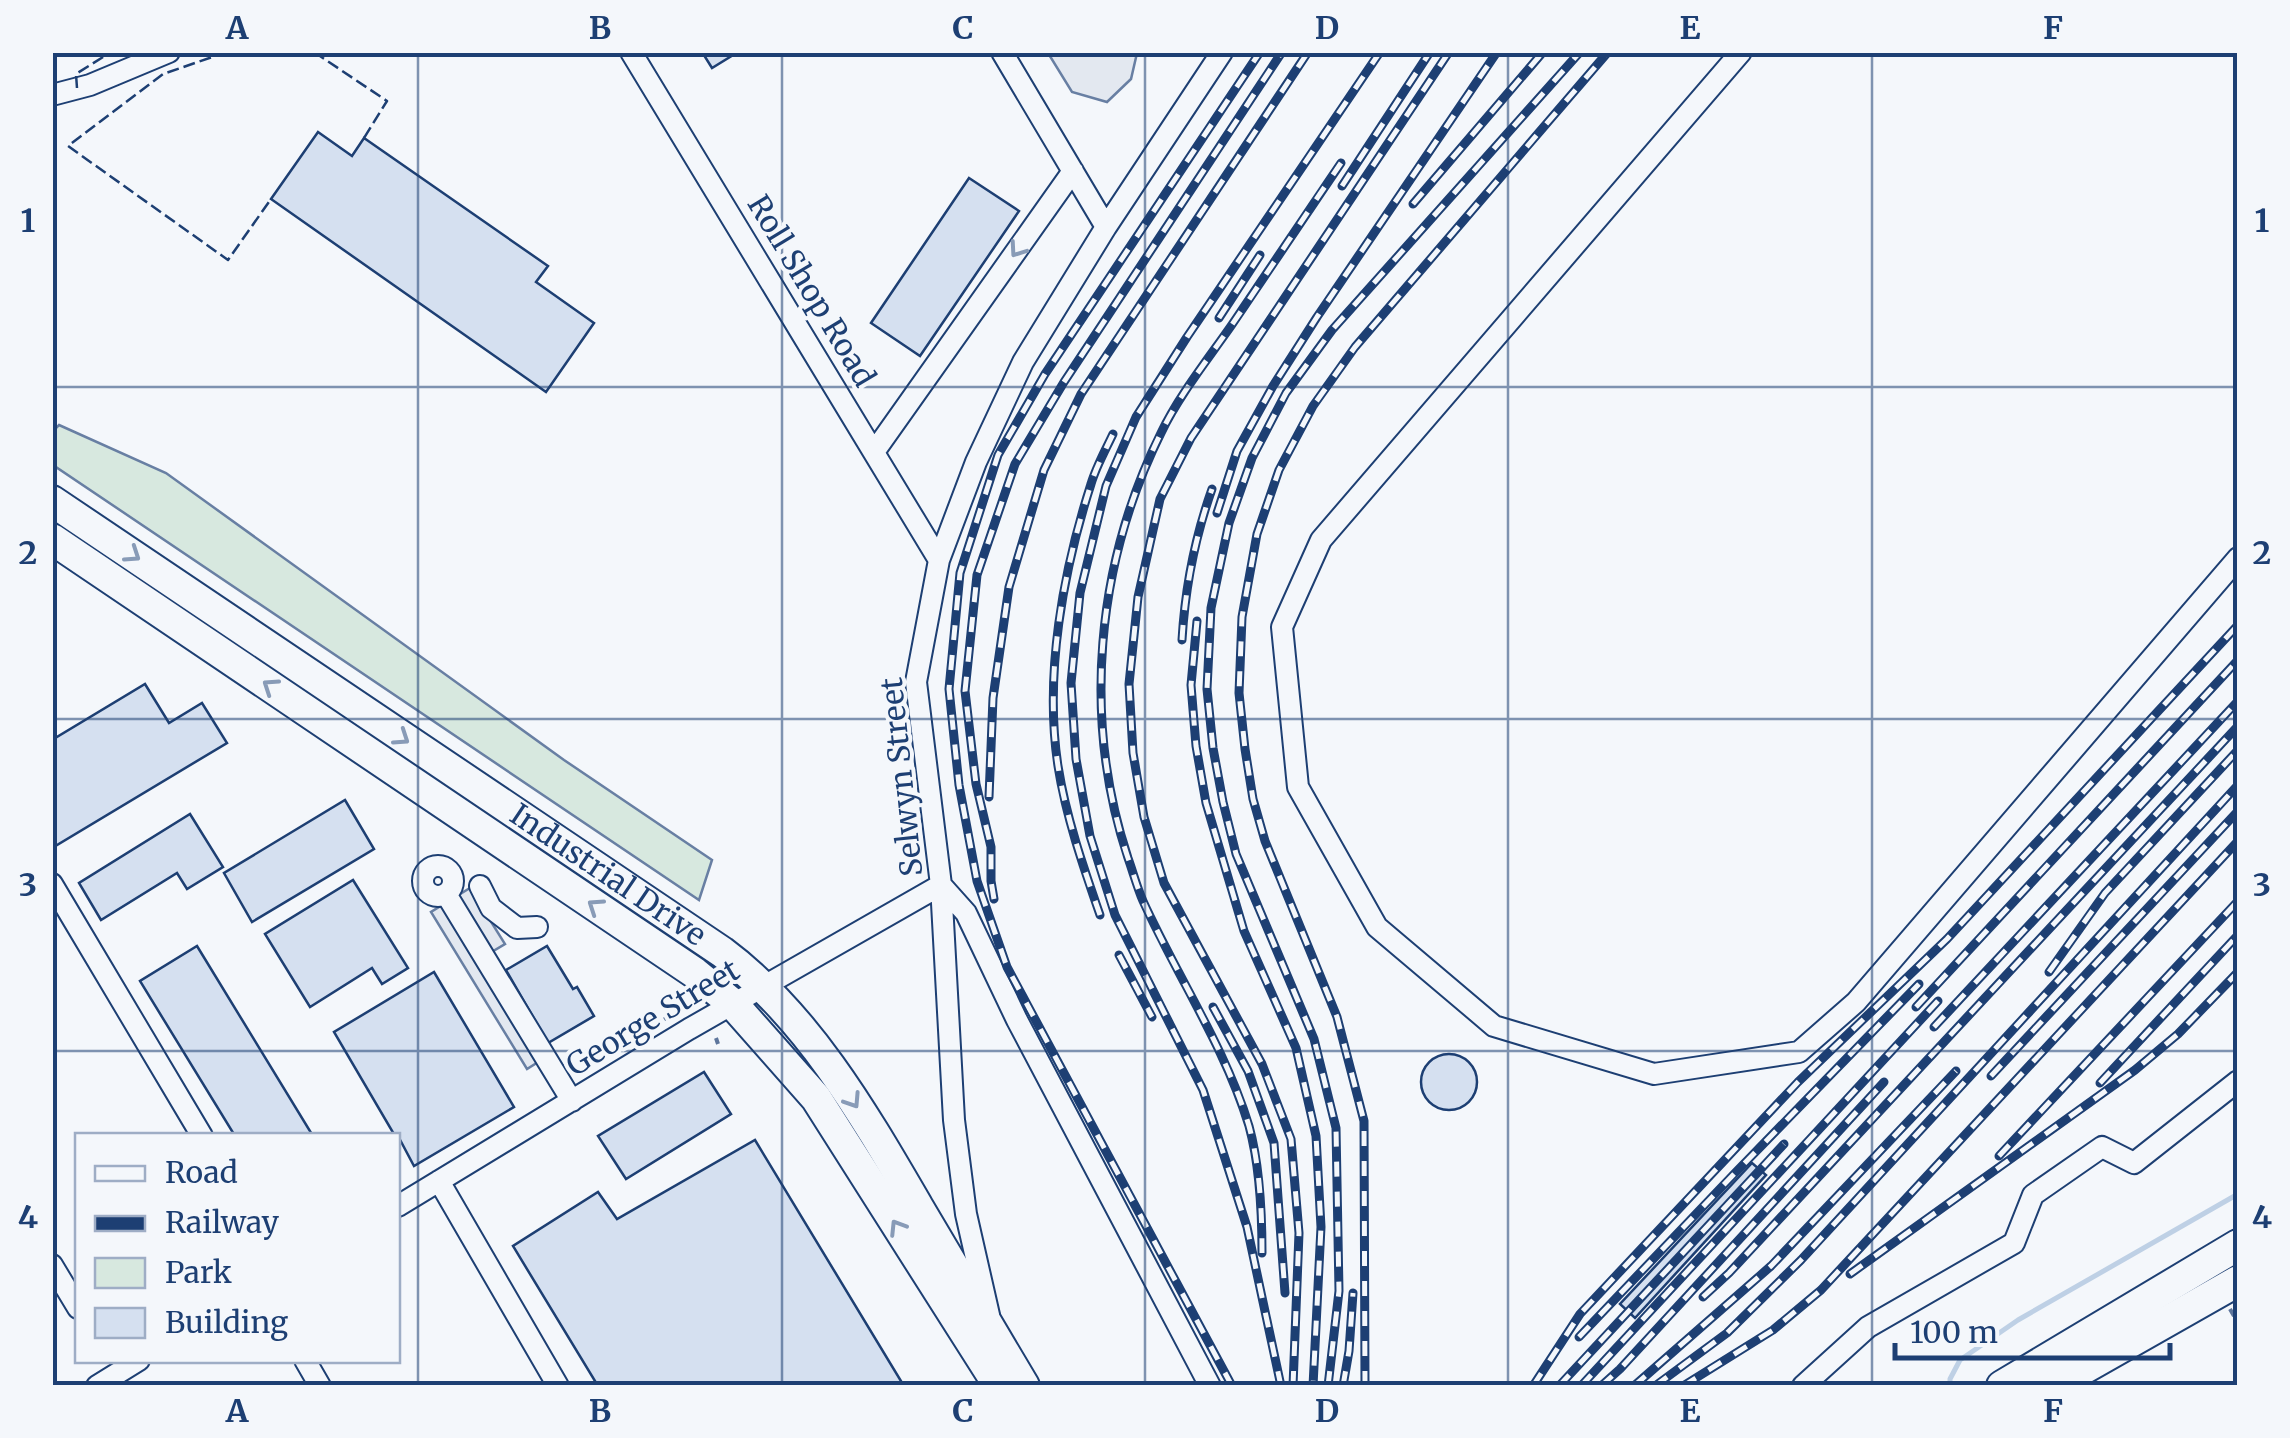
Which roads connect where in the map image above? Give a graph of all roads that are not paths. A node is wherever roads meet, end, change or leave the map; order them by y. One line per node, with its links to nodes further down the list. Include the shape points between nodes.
1 (169, 52): 6 (street)
2 (631, 52): 9 (street, Roll Shop Road)
3 (1002, 52): 7 (street)
4 (1222, 52): 8 (street, Selwyn Street)
5 (1740, 52): 12 (street, via 1320,540 1282,627 1298,786 1378,926 1494,1026 1654,1074 1799,1052 1856,1002)
6 (52, 95)
7 (1073, 171): 8 (street); 9 (street, one-way to 9)
8 (1106, 227): 13 (street, Selwyn Street, via 1023,362)
9 (874, 452): 13 (street, Roll Shop Road)
10 (52, 501): 19 (highway, Industrial Drive, one-way to 19, via 722,952)
11 (52, 538): 20 (highway, Industrial Drive, one-way to 11)
12 (2238, 558)
13 (939, 560): 15 (street, Selwyn Street, via 916,682)
14 (52, 884): 23 (street)
15 (941, 885): 19 (street, George Street); 30 (street, via 954,1120 966,1214); 38 (street, Selwyn Street, via 966,913)
16 (480, 886): 18 (street, via 490,908 517,928)
17 (446, 894): 22 (street)
18 (537, 927)
19 (762, 987): 20 (street, George Street); 30 (highway, Industrial Drive, one-way to 30, via 834,1072)
20 (733, 1004): 22 (street, George Street); 36 (highway, Industrial Drive, one-way to 20, via 816,1098)
21 (2238, 1081): 39 (street, via 2134,1163 2102,1147 2034,1195 2014,1242 1868,1327)
22 (572, 1101): 24 (street, George Street)
23 (200, 1133)
24 (439, 1181): 25 (street, George Street); 35 (street)
25 (400, 1205)
26 (2238, 1245): 40 (highway)
27 (52, 1265): 29 (street)
28 (2238, 1281): 41 (highway)
29 (75, 1303)
30 (994, 1337): 37 (highway, Industrial Drive)
31 (307, 1363): 34 (street)
32 (112, 1367): 33 (street)
33 (97, 1386)
34 (320, 1386)
35 (558, 1386)
36 (999, 1386)
37 (1024, 1386)
38 (1210, 1386)
39 (1803, 1386)
40 (2002, 1386)
41 (2053, 1386)

